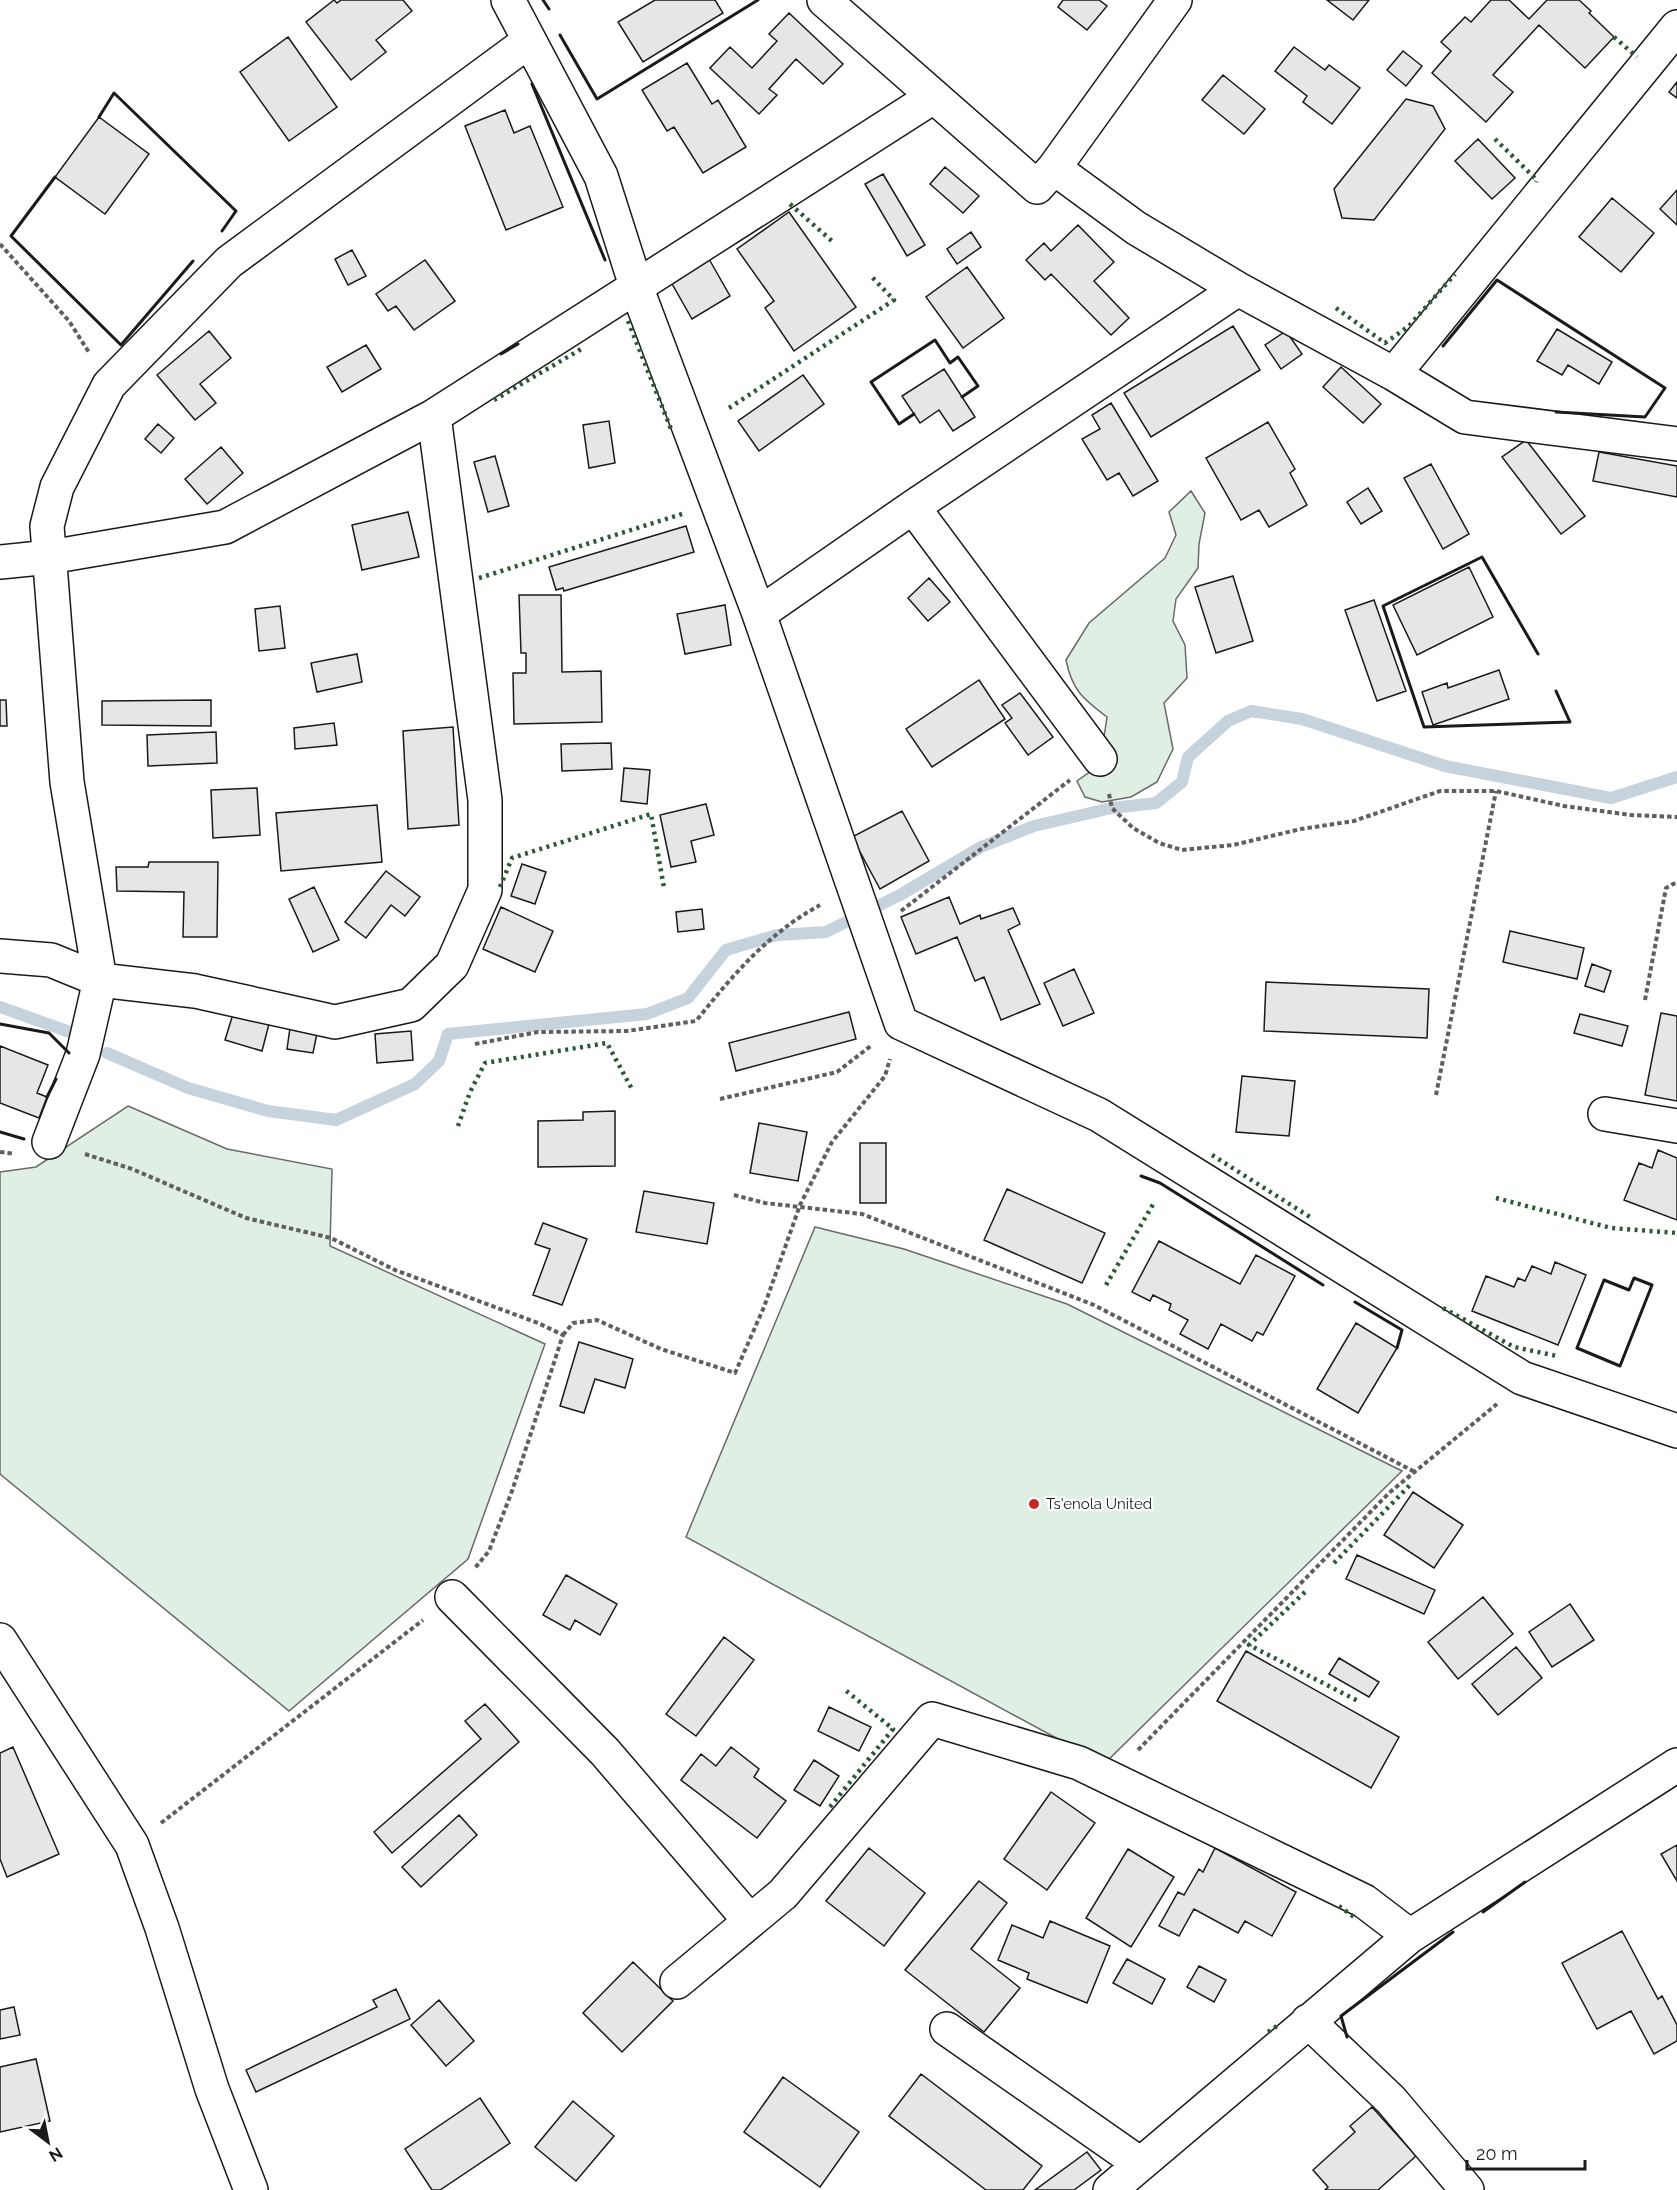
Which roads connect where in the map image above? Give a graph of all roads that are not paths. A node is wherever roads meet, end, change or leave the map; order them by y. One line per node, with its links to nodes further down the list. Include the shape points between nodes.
1 (508, 0): 5 (street)
2 (824, 0): 6 (street)
3 (1175, 0): 7 (street)
4 (1677, 27): 10 (street)
5 (529, 41): 8 (street, via 602,176); 14 (street, via 228,262 109,386 57,487 47,526)
6 (933, 97): 7 (street, via 1037,187); 8 (street)
7 (1054, 168): 9 (street, via 1136,228)
8 (637, 289): 11 (street); 16 (street)
9 (1239, 289): 10 (street); 13 (street)
10 (1394, 374): 12 (street, via 1466,417)
11 (435, 416): 14 (street, via 225,527); 19 (street, via 485,800 485,890 452,965 411,1005 335,1022 195,991)
12 (1677, 444)
13 (913, 507): 16 (street); 17 (street)
14 (50, 557): 15 (street); 19 (street, via 67,782)
15 (0, 562)
16 (759, 614): 23 (street, via 901,1023 1099,1115 1522,1378)
17 (1100, 759)
18 (0, 956): 19 (street, via 51,960)
19 (100, 980): 22 (street, via 83,1054)
20 (1605, 1114): 21 (street)
21 (1677, 1126)
22 (50, 1142)
23 (1677, 1431)
24 (452, 1598): 27 (street, via 606,1752)
25 (0, 1640): 33 (street, via 132,1845 212,2089)
26 (1677, 1765): 28 (street)
27 (750, 1921): 28 (street, via 783,1894 932,1719 1079,1763 1364,1901); 29 (street)
28 (1410, 1936): 30 (street)
29 (677, 1982)
30 (1308, 2021): 32 (street); 34 (street, via 1391,2100)
31 (947, 2029): 32 (street)
32 (1132, 2179)
33 (251, 2190)
34 (1467, 2190)

